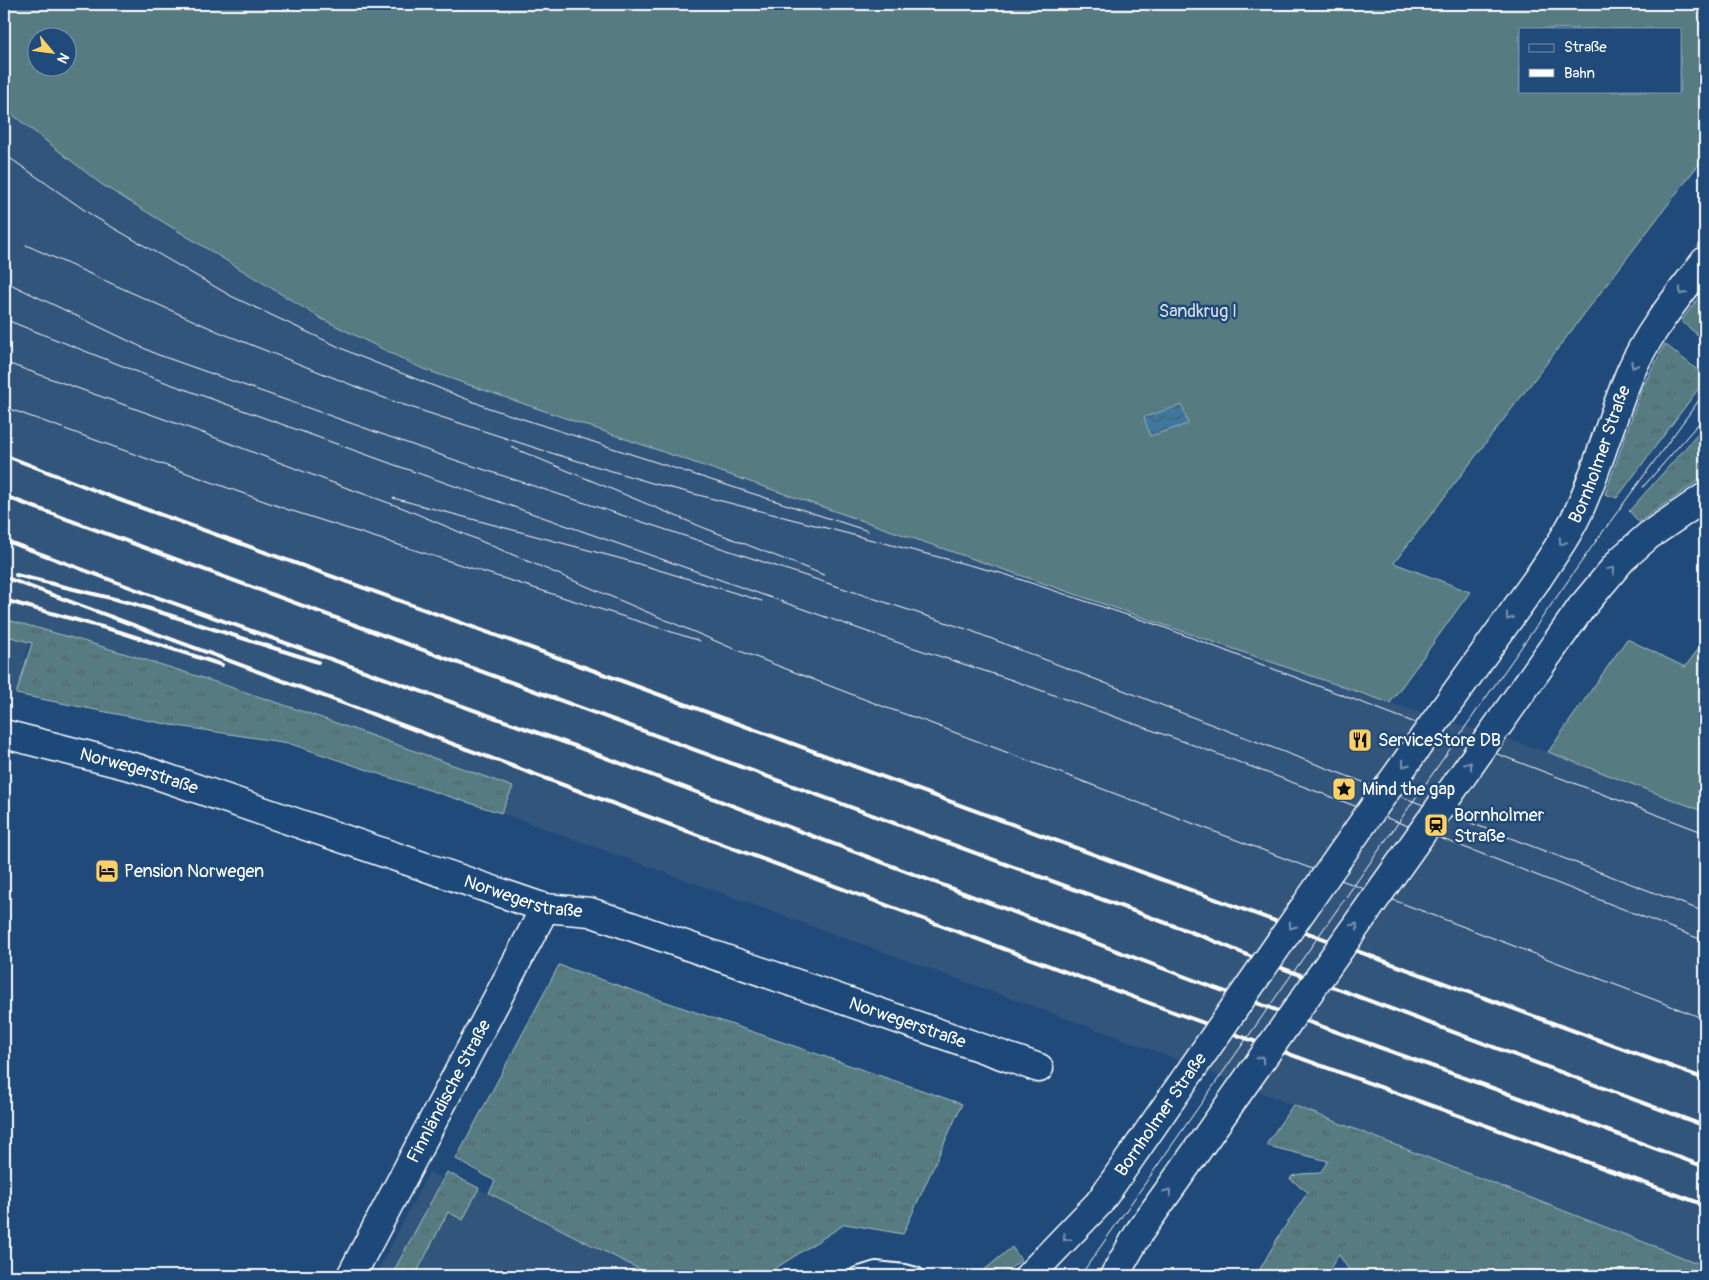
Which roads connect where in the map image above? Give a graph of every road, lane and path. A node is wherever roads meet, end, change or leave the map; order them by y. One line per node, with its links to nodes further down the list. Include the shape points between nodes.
1 (1705, 261): 9 (main road, Bornholmer Straße, one-way to 9, bridge, via 1659,323 1632,369 1596,469 1565,538 1374,806 1099,1203)
2 (1705, 496): 10 (main road, one-way to 2, bridge, via 1140,1232 1580,608 1622,559 1648,536)
3 (4, 736): 4 (main road, Norwegerstraße, via 137,768)
4 (546, 908): 5 (main road, Norwegerstraße, via 590,912); 6 (main road, Finnländische Straße)
5 (1039, 1068)
6 (351, 1276)
7 (856, 1276): 8 (lane, via 876,1270)
8 (916, 1276)
9 (1029, 1276)
10 (1114, 1276)

